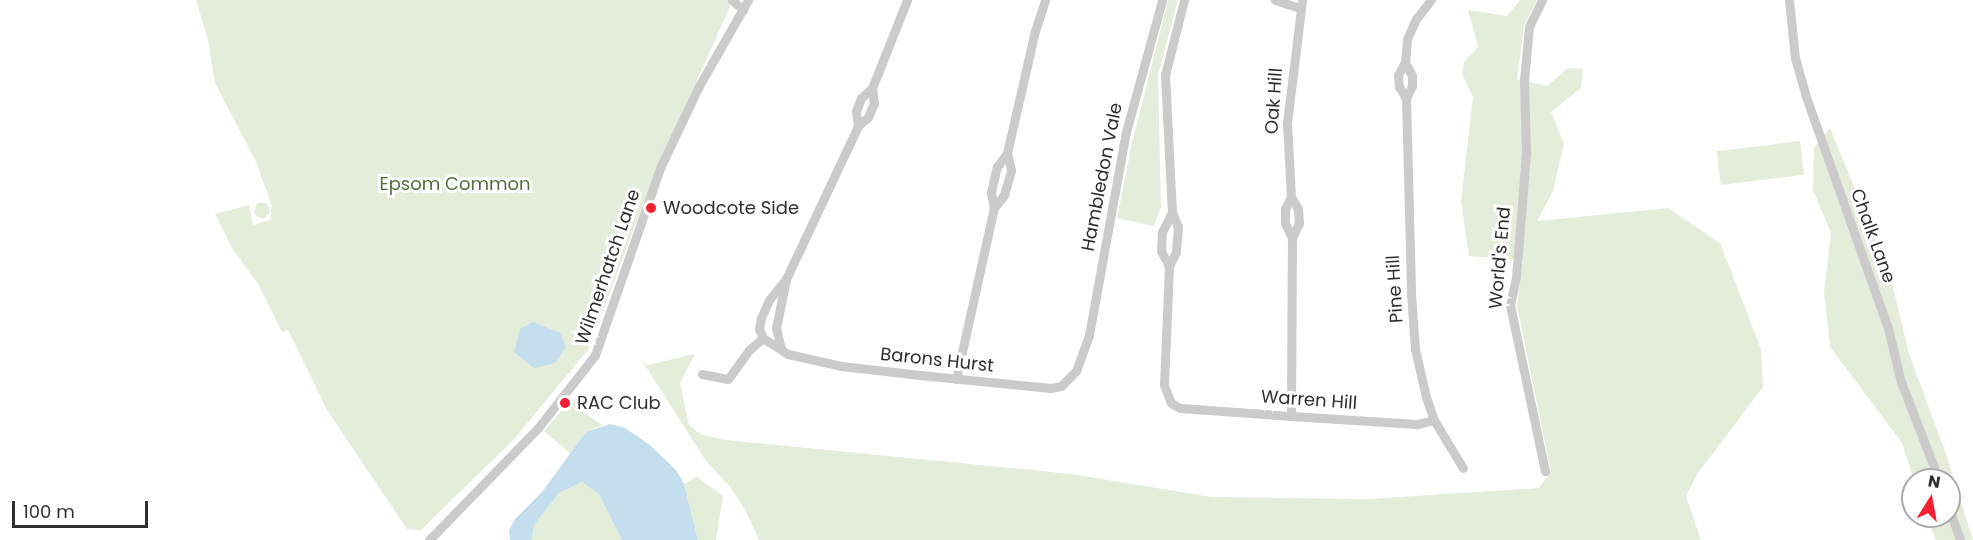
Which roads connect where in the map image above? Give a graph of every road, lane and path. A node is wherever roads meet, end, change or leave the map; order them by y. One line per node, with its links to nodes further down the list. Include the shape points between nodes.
1 (732, 0): 12 (street)
2 (748, 0): 12 (street, Wilmerhatch Lane)
3 (907, 0): 13 (street)
4 (1045, 0): 15 (street)
5 (1162, 0): 22 (street, Hambledon Vale, via 1126,132 1094,313)
6 (1184, 0): 17 (street, via 1165,75)
7 (1275, 0): 11 (street)
8 (1431, 0): 26 (street, Pine Hill, via 1407,39 1405,62 1412,76 1407,98 1415,349)
9 (1542, 0): 29 (street, World's End, via 1529,27 1524,80 1526,153 1516,277 1510,305)
10 (1789, 0): 28 (street, Chalk Lane, via 1795,58 1805,94 1888,328 1901,382)
11 (1301, 4): 25 (street, Oak Hill, via 1287,103 1292,197 1299,223 1292,238)
12 (743, 10): 30 (street, Wilmerhatch Lane, via 699,86 660,168 595,355 538,428)
13 (872, 88): 14 (street, via 874,103 868,117); 14 (street, via 861,98 856,111)
14 (858, 126): 19 (street)
15 (1007, 153): 16 (street, via 997,167 991,192); 16 (street, via 1011,170 1004,195)
16 (994, 208): 24 (street)
17 (1172, 212): 18 (street, via 1178,228 1176,252); 18 (street, via 1162,232 1161,251)
18 (1168, 266): 25 (street, Warren Hill, via 1164,385 1171,402 1180,408)
19 (786, 279): 20 (street, via 761,318 759,329); 21 (street, via 776,328)
20 (763, 338): 21 (street, Barons Hurst); 23 (street, via 728,379)
21 (781, 349): 24 (street, Barons Hurst, via 841,366)
22 (1081, 362): 24 (street, Barons Hurst, via 1069,380 1050,388)
23 (702, 374)
24 (956, 379)
25 (1291, 416): 26 (street, Warren Hill, via 1417,424)
26 (1434, 420): 27 (street, Pine Hill)
27 (1463, 468)
28 (1934, 468)
29 (1545, 471)
30 (429, 540)

